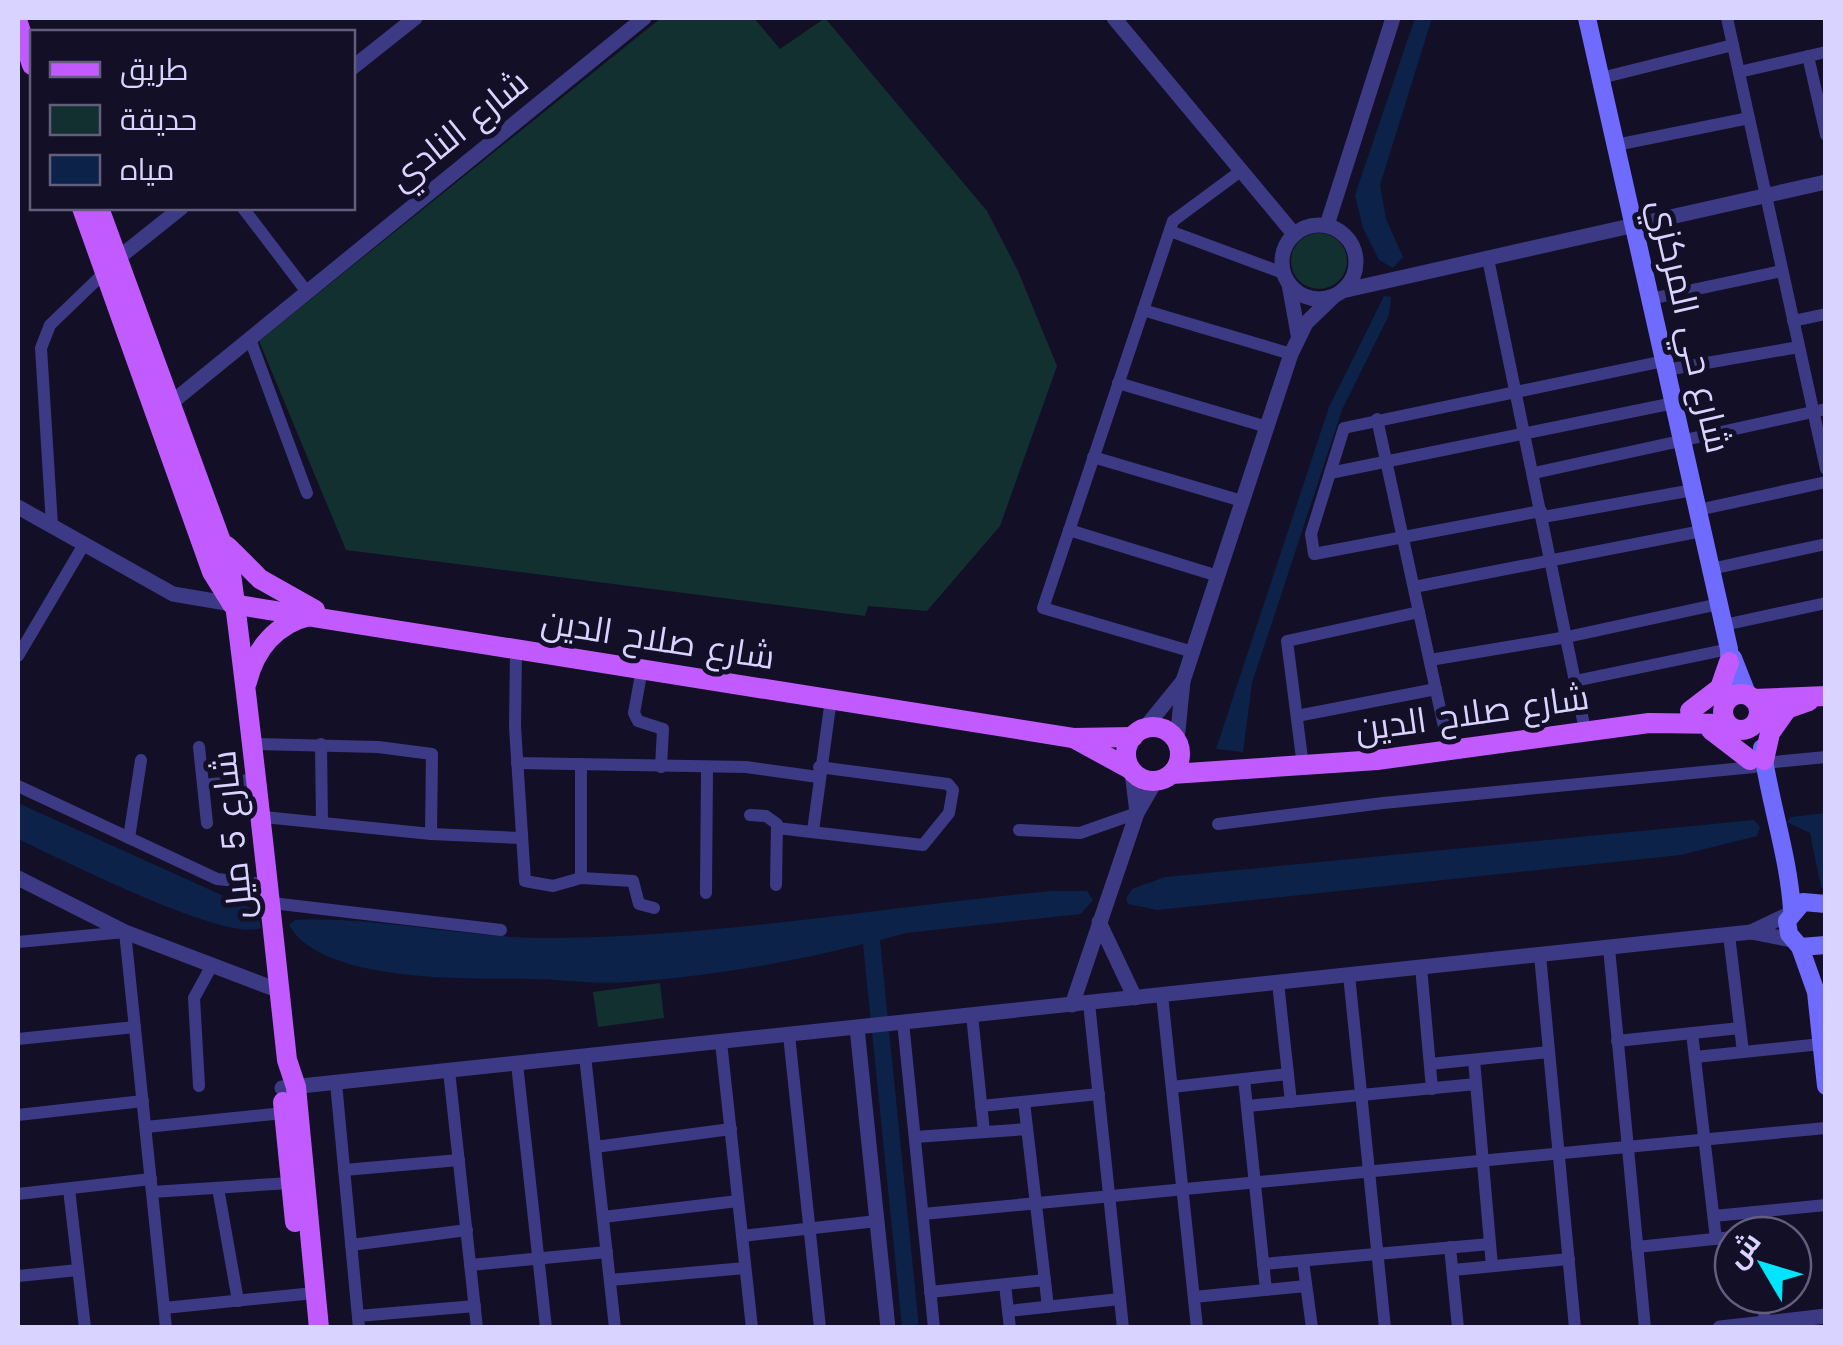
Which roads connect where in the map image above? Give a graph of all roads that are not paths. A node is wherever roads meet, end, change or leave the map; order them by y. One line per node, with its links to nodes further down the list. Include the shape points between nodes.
1 (415, 18): 12 (street)
2 (644, 18): 35 (street, شارع النادي)
3 (1114, 18): 18 (street)
4 (1393, 18): 25 (street)
5 (1587, 18): 14 (main road, شارع حي المركزي)
6 (1727, 18): 8 (street)
7 (18, 22): 11 (main road)
8 (1733, 45): 13 (street); 14 (street)
9 (1826, 52): 10 (street)
10 (1808, 56): 13 (street); 16 (street)
11 (30, 60)
12 (355, 66)
13 (1739, 72): 15 (street)
14 (1600, 78): 17 (main road, شارع حي المركزي)
15 (1749, 118): 17 (street); 20 (street)
16 (1826, 135)
17 (1616, 145): 26 (main road, شارع حي المركزي)
18 (1242, 170): 27 (street); 28 (street)
19 (1826, 182): 20 (street)
20 (1766, 196): 26 (street); 32 (street)
21 (83, 210): 31 (main road)
22 (99, 210): 31 (main road)
23 (179, 210): 31 (street)
24 (245, 210): 35 (street)
25 (1327, 225): 28 (street); 30 (street, via 1345,236)
26 (1634, 226): 29 (street); 37 (main road, شارع حي المركزي)
27 (1170, 230): 33 (street); 38 (street)
28 (1294, 234): 33 (street, via 1283,252)
29 (1488, 259): 34 (street); 47 (street)
30 (1356, 264): 34 (street); 36 (street)
31 (111, 266): 48 (main road, شارع 5 ميل); 67 (street, via 50,325 41,348); 79 (main road, via 212,572)
32 (1782, 271): 37 (street); 40 (street)
33 (1286, 278): 36 (street, via 1309,298); 41 (street)
34 (1398, 279): 36 (street)
35 (308, 292): 42 (street, شارع النادي)
36 (1338, 293): 41 (street)
37 (1650, 299): 45 (main road, شارع حي المركزي)
38 (1143, 310): 44 (street); 46 (street)
39 (1826, 314): 40 (street)
40 (1793, 320): 43 (street)
41 (1298, 334): 44 (street)
42 (250, 338): 48 (street, شارع النادي); 62 (street)
43 (1799, 347): 45 (street); 50 (street)
44 (1291, 354): 52 (street)
45 (1665, 365): 47 (street); 49 (main road, شارع حي المركزي)
46 (1118, 384): 52 (street); 55 (street)
47 (1517, 391): 51 (street); 53 (street)
48 (172, 403): 70 (main road, شارع 5 ميل)
49 (1674, 403): 53 (street); 54 (main road, شارع حي المركزي)
50 (1819, 411): 54 (street); 57 (street)
51 (1377, 419): 56 (street); 58 (street, via 1344,428)
52 (1267, 427): 63 (street)
53 (1526, 432): 56 (street); 59 (street)
54 (1682, 438): 59 (street); 61 (main road, شارع حي المركزي)
55 (1094, 457): 63 (street); 68 (street)
56 (1386, 461): 58 (street); 71 (street)
57 (1826, 468)
58 (1330, 473): 71 (street, via 1311,534 1314,554)
59 (1534, 473): 66 (street)
60 (1826, 482): 65 (street)
61 (1693, 490): 65 (main road, شارع حي المركزي); 66 (street)
62 (307, 493)
63 (1242, 501): 76 (street)
64 (18, 507): 67 (street)
65 (1698, 510): 69 (main road, شارع حي المركزي)
66 (1542, 514): 71 (street); 74 (street)
67 (52, 525): 73 (street)
68 (1069, 530): 76 (street); 87 (street, via 1043,608)
69 (1702, 531): 74 (street); 75 (main road, شارع حي المركزي)
70 (219, 536): 79 (main road, شارع 5 ميل, via 230,566); 83 (main road, via 260,579)
71 (1403, 537): 77 (street)
72 (1826, 544): 75 (street)
73 (83, 546): 79 (street, via 173,594); 88 (street)
74 (1552, 562): 77 (street); 85 (street)
75 (1711, 570): 80 (main road, شارع حي المركزي)
76 (1218, 576): 87 (street)
77 (1414, 586): 81 (street)
78 (1826, 603): 84 (street)
79 (232, 604): 82 (main road, شارع صلاح الدين); 94 (main road, شارع 5 ميل)
80 (1719, 604): 84 (main road, شارع حي المركزي); 85 (street)
81 (1419, 612): 89 (street); 98 (street, via 1287,641)
82 (311, 616): 83 (main road, شارع صلاح الدين); 94 (main road, via 287,623 270,638)
83 (335, 620): 86 (main road, شارع صلاح الدين)
84 (1724, 625): 90 (main road, شارع حي المركزي)
85 (1567, 637): 89 (street); 92 (street)
86 (516, 649): 91 (main road, شارع صلاح الدين); 111 (street)
87 (1192, 652): 93 (street)
88 (18, 656)
89 (1430, 660): 95 (street)
90 (1732, 660): 92 (street); 97 (main road, شارع حي المركزي); 97 (main road, via 1752,687); 99 (main road, via 1720,688)
91 (642, 669): 96 (main road, شارع صلاح الدين); 115 (street, via 634,713 664,728)
92 (1575, 681): 101 (street)
93 (1183, 682): 102 (street); 104 (street)
94 (246, 684): 105 (main road, شارع 5 ميل)
95 (1436, 689): 98 (street); 108 (street)
96 (832, 699): 103 (main road, شارع صلاح الدين); 119 (street)
97 (1754, 703): 99 (main road, شارع صلاح الدين); 100 (main road, via 1724,715); 100 (main road, شارع صلاح الدين, via 1748,729); 112 (main road, شارع حي المركزي); 112 (main road, via 1770,734)
98 (1297, 716): 114 (street)
99 (1690, 717): 100 (main road, شارع صلاح الدين); 101 (main road, شارع صلاح الدين); 112 (main road)
100 (1728, 724): 112 (main road)
101 (1585, 730): 108 (main road, شارع صلاح الدين)
102 (1138, 733): 103 (main road, شارع صلاح الدين); 104 (main road, via 1162,729); 117 (main road, via 1126,752)
103 (1074, 738): 117 (main road, شارع صلاح الدين)
104 (1177, 741): 118 (main road, شارع صلاح الدين); 120 (main road, via 1180,758)
105 (256, 744): 106 (street); 121 (main road, شارع 5 ميل)
106 (322, 744): 128 (street); 133 (street, via 432,754)
107 (199, 748): 123 (street)
108 (1449, 750): 114 (main road, شارع صلاح الدين)
109 (1826, 758): 112 (street)
110 (141, 760): 134 (street)
111 (517, 762): 113 (street); 135 (street)
112 (1758, 762): 129 (street); 136 (main road)
113 (581, 764): 115 (street); 138 (street)
114 (1303, 766): 118 (main road, شارع صلاح الدين)
115 (661, 767): 116 (street)
116 (707, 769): 119 (street); 140 (street)
117 (1131, 771): 120 (main road); 124 (street)
118 (1244, 771): 120 (main road, شارع صلاح الدين)
119 (819, 772): 132 (street); 132 (street, via 948,784 953,790 949,813 923,845)
120 (1164, 778): 124 (street)
121 (260, 779): 123 (street); 126 (main road, شارع 5 ميل)
122 (18, 786): 134 (street)
123 (203, 786): 127 (street)
124 (1137, 813): 131 (street, via 1080,833); 145 (street)
125 (750, 815): 130 (street, via 773,818)
126 (264, 817): 128 (street); 141 (main road, شارع 5 ميل)
127 (207, 822)
128 (322, 823): 133 (street)
129 (1218, 824)
130 (777, 828): 132 (street); 139 (street)
131 (1019, 830)
132 (814, 831)
133 (431, 834): 135 (street)
134 (129, 838): 141 (street, via 217,879)
135 (521, 838): 138 (street, via 524,881 553,886)
136 (1788, 860): 142 (main road); 144 (main road)
137 (18, 878): 147 (street)
138 (581, 878): 143 (street, via 633,881 639,904)
139 (776, 885)
140 (706, 893)
141 (271, 894): 146 (street); 159 (main road, شارع 5 ميل)
142 (1820, 902): 144 (main road)
143 (654, 908)
144 (1791, 912): 148 (street); 151 (main road)
145 (1099, 922): 162 (street); 164 (street)
146 (502, 930)
147 (126, 932): 150 (street); 155 (street); 167 (street)
148 (1751, 932): 149 (street); 151 (street)
149 (1728, 935): 153 (street); 169 (street)
150 (18, 942)
151 (1796, 943): 152 (main road); 160 (main road)
152 (1825, 945): 160 (main road)
153 (1608, 948): 154 (street); 173 (street)
154 (1540, 955): 156 (street); 176 (street)
155 (211, 967): 159 (street); 188 (street, via 194,998)
156 (1422, 968): 157 (street); 182 (street)
157 (1349, 975): 158 (street); 194 (street)
158 (1278, 983): 161 (street); 184 (street)
159 (280, 990): 191 (main road, شارع 5 ميل)
160 (1816, 992): 175 (main road)
161 (1162, 995): 162 (street); 190 (street)
162 (1136, 998): 163 (street)
163 (1089, 1003): 164 (street); 193 (street)
164 (1072, 1005): 165 (street)
165 (972, 1015): 166 (street); 198 (street)
166 (903, 1022): 168 (street); 207 (street)
167 (135, 1027): 172 (street); 195 (street)
168 (857, 1028): 171 (street); 233 (street)
169 (1740, 1028): 170 (street); 177 (street)
170 (1692, 1033): 173 (street); 179 (street)
171 (789, 1035): 174 (street); 234 (street)
172 (18, 1039)
173 (1618, 1041): 209 (street)
174 (721, 1042): 178 (street); 205 (street)
175 (1822, 1044): 177 (street); 189 (main road)
176 (1550, 1052): 180 (street); 211 (street)
177 (1743, 1052): 179 (street)
178 (585, 1056): 181 (street); 210 (street)
179 (1695, 1056): 208 (street)
180 (1474, 1060): 182 (street); 187 (street)
181 (517, 1064): 183 (street); 244 (street)
182 (1430, 1064): 192 (street)
183 (449, 1071): 186 (street); 212 (street)
184 (1288, 1074): 185 (street); 197 (street)
185 (1244, 1079): 190 (street); 199 (street)
186 (336, 1083): 191 (street); 214 (street)
187 (1476, 1084): 192 (street); 213 (street)
188 (199, 1086)
189 (1826, 1086)
190 (1172, 1087): 221 (street)
191 (289, 1088): 200 (main road, شارع 5 ميل); 275 (main road, شارع 5 ميل)
192 (1432, 1089): 194 (street)
193 (1099, 1094): 196 (street); 223 (street)
194 (1361, 1096): 197 (street); 215 (street)
195 (143, 1101): 201 (street); 202 (street)
196 (1024, 1102): 198 (street); 203 (street)
197 (1291, 1102): 199 (street)
198 (981, 1106): 206 (street)
199 (1247, 1106): 216 (street)
200 (284, 1113): 202 (street); 217 (main road, شارع 5 ميل)
201 (18, 1115)
202 (146, 1127): 218 (street)
203 (1027, 1128): 206 (street); 225 (street)
204 (1826, 1128): 208 (street)
205 (731, 1129): 210 (street); 224 (street)
206 (984, 1132): 207 (street)
207 (915, 1138): 228 (street)
208 (1705, 1140): 209 (street); 229 (street)
209 (1627, 1147): 211 (street); 240 (street)
210 (595, 1148): 232 (street)
211 (1559, 1154): 213 (street); 245 (street)
212 (459, 1160): 214 (street); 235 (street)
213 (1483, 1161): 215 (street); 238 (street)
214 (344, 1170): 239 (street)
215 (1369, 1172): 216 (street); 243 (street)
216 (1255, 1182): 221 (street); 247 (street)
217 (290, 1183): 219 (street); 260 (main road, شارع 5 ميل)
218 (152, 1186): 219 (street); 220 (street); 266 (street)
219 (218, 1188): 263 (street)
220 (70, 1189): 222 (street); 251 (street)
221 (1183, 1190): 223 (street); 261 (street)
222 (18, 1194)
223 (1110, 1196): 225 (street); 262 (street)
224 (738, 1201): 232 (street); 236 (street)
225 (1036, 1204): 228 (street); 255 (street)
226 (1826, 1205): 227 (street)
227 (1753, 1212): 230 (street); 231 (street)
228 (923, 1214): 259 (street)
229 (1714, 1215)
230 (1724, 1215)
231 (1753, 1215)
232 (602, 1217): 242 (street)
233 (877, 1222): 234 (street); 281 (street)
234 (809, 1229): 236 (street); 280 (street)
235 (467, 1230): 239 (street); 248 (street)
236 (742, 1236): 250 (street)
237 (1713, 1239): 240 (street)
238 (1490, 1244): 241 (street); 249 (street)
239 (351, 1245): 270 (street)
240 (1637, 1246): 290 (street)
241 (1450, 1248): 243 (street); 252 (street)
242 (606, 1252): 244 (street); 254 (street)
243 (1377, 1254): 246 (street); 287 (street)
244 (538, 1258): 248 (street); 277 (street)
245 (1569, 1259): 249 (street); 289 (street)
246 (1303, 1260): 247 (street); 257 (street)
247 (1263, 1264): 258 (street)
248 (470, 1266): 264 (street)
249 (1492, 1266): 252 (street)
250 (746, 1268): 254 (street); 279 (street)
251 (78, 1270): 253 (street); 272 (street)
252 (1452, 1270): 288 (street)
253 (18, 1276)
254 (610, 1280): 278 (street)
255 (1045, 1280): 256 (street); 265 (street)
256 (1005, 1285): 259 (street); 267 (street)
257 (1306, 1286): 258 (street); 286 (street)
258 (1266, 1290): 261 (street)
259 (930, 1292): 282 (street)
260 (304, 1294): 263 (street); 274 (main road, شارع 5 ميل)
261 (1194, 1296): 285 (street)
262 (1120, 1300): 265 (street); 284 (street)
263 (238, 1301): 266 (street)
264 (475, 1306): 270 (street); 276 (street)
265 (1048, 1307): 267 (street)
266 (164, 1308): 273 (street)
267 (1008, 1311): 283 (street)
268 (1764, 1315): 271 (street)
269 (1826, 1316): 271 (street)
270 (358, 1322)
271 (1765, 1322): 291 (street)
272 (84, 1328)
273 (166, 1328)
274 (308, 1328)
275 (318, 1328)
276 (477, 1328)
277 (546, 1328)
278 (615, 1328)
279 (752, 1328)
280 (820, 1328)
281 (888, 1328)
282 (934, 1328)
283 (1010, 1328)
284 (1123, 1328)
285 (1197, 1328)
286 (1312, 1328)
287 (1385, 1328)
288 (1458, 1328)
289 (1575, 1328)
290 (1646, 1328)
291 (1720, 1328)

